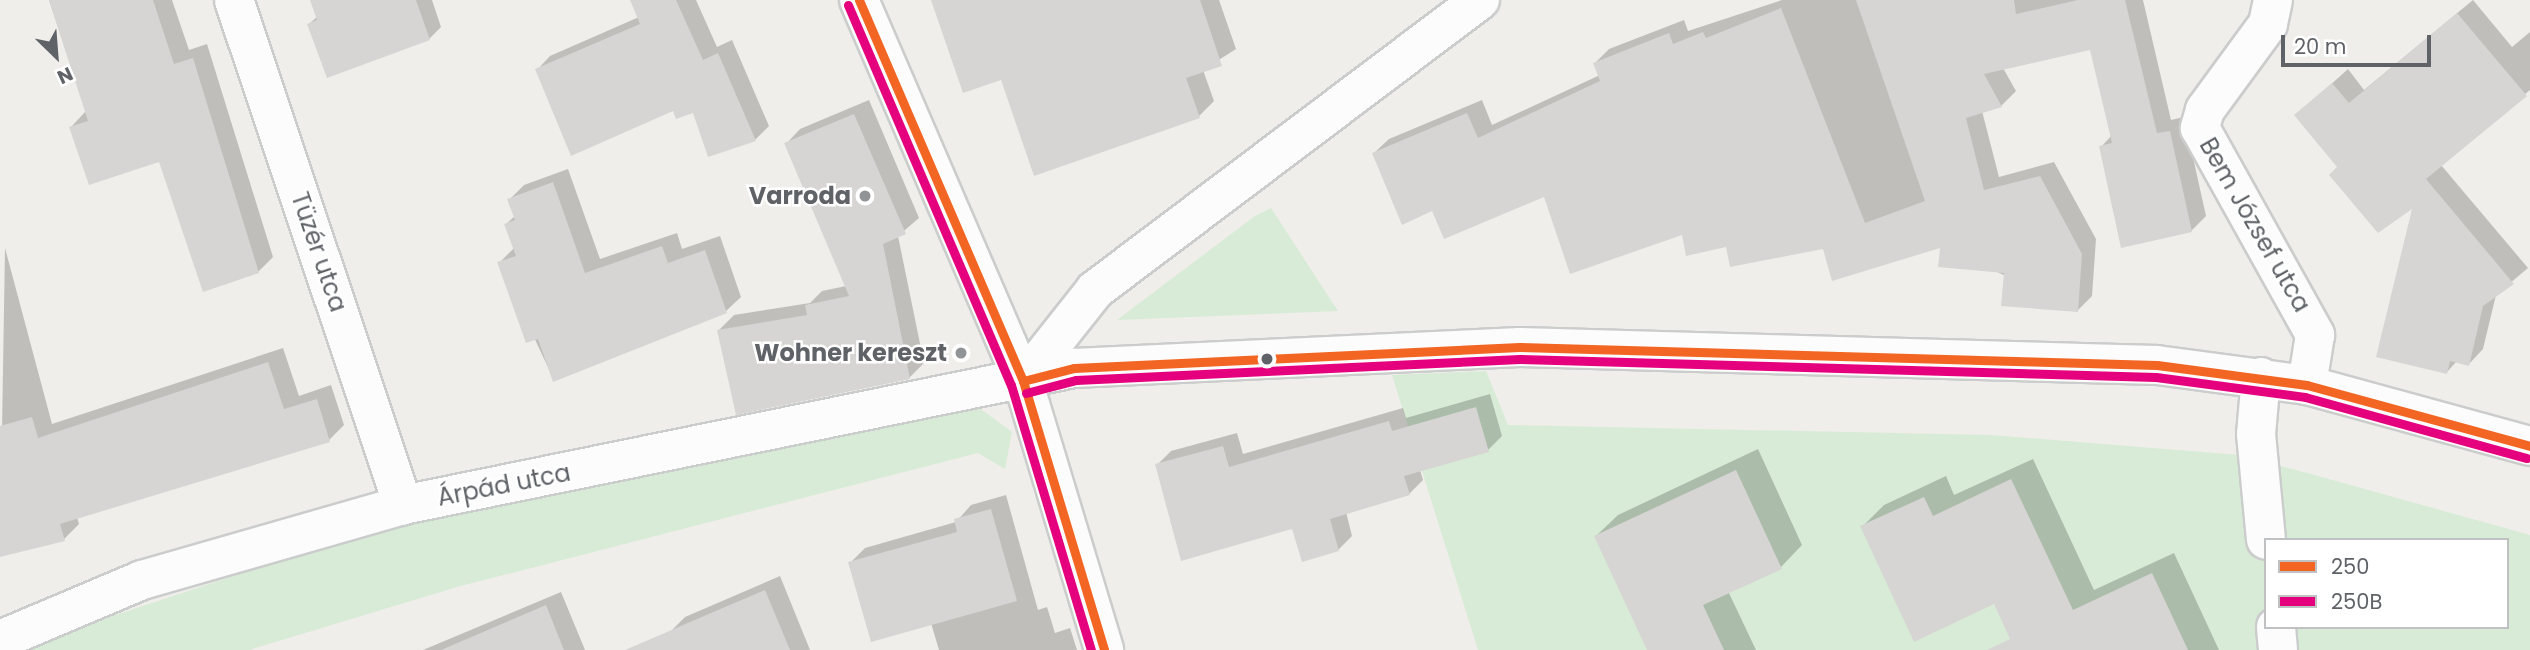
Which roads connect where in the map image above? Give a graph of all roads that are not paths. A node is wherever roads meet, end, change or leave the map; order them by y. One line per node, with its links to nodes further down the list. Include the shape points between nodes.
1 (234, 0): 9 (street, Tüzér utca)
2 (859, 0): 6 (street)
3 (1480, 0): 6 (street, via 1095,290)
4 (2273, 0): 7 (street, Bem József utca, via 2267,24 2205,110 2200,128 2312,328 2315,353)
5 (2261, 377): 6 (street, Árpád utca, via 2157,365 1520,347 1074,368); 7 (street, Árpád utca); 10 (street, via 2256,434)
6 (1023, 381): 9 (street, Árpád utca); 13 (street)
7 (2307, 386): 8 (street, Árpád utca)
8 (2530, 446)
9 (403, 505): 12 (street, Árpád utca, via 142,580)
10 (2266, 538)
11 (2276, 629): 14 (street)
12 (0, 639)
13 (1104, 650)
14 (2278, 650)

